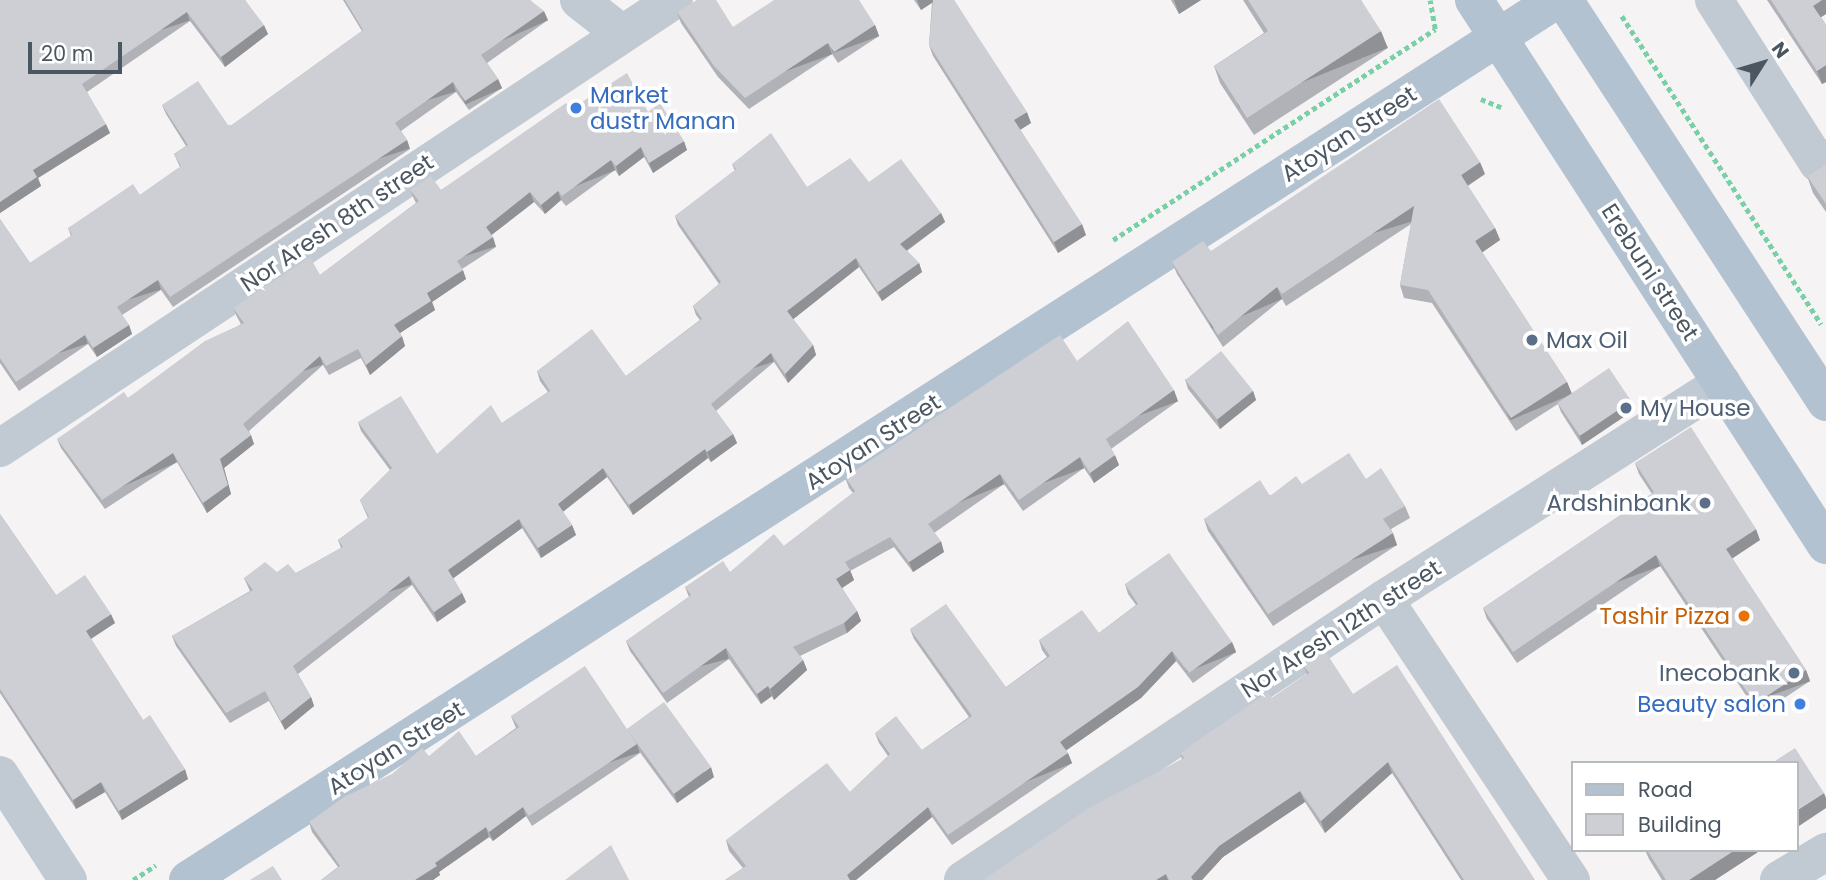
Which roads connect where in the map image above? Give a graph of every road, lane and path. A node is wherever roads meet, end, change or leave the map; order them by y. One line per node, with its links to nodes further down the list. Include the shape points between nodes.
1 (579, 0): 8 (street)
2 (674, 0): 8 (street, Nor Aresh 8th street)
3 (1474, 0): 9 (main road, Erebuni street)
4 (1556, 0): 9 (main road, Atoyan Street)
5 (1564, 0): 15 (main road)
6 (1714, 0): 12 (street, via 1818,163)
7 (1622, 16): 13 (path)
8 (621, 33): 16 (street, Nor Aresh 8th street)
9 (1497, 38): 14 (main road, Erebuni street); 22 (main road, Atoyan Street)
10 (1481, 99): 11 (path)
11 (1505, 108)
12 (1826, 158)
13 (1826, 332)
14 (1722, 383): 17 (main road, Erebuni street); 18 (street, Nor Aresh 12th street)
15 (1826, 402)
16 (0, 448)
17 (1826, 545)
18 (1384, 599): 23 (street, Nor Aresh 12th street); 24 (street)
19 (0, 775): 21 (street)
20 (1826, 852): 25 (street)
21 (68, 880)
22 (188, 880)
23 (963, 880)
24 (1571, 880)
25 (1779, 880)

